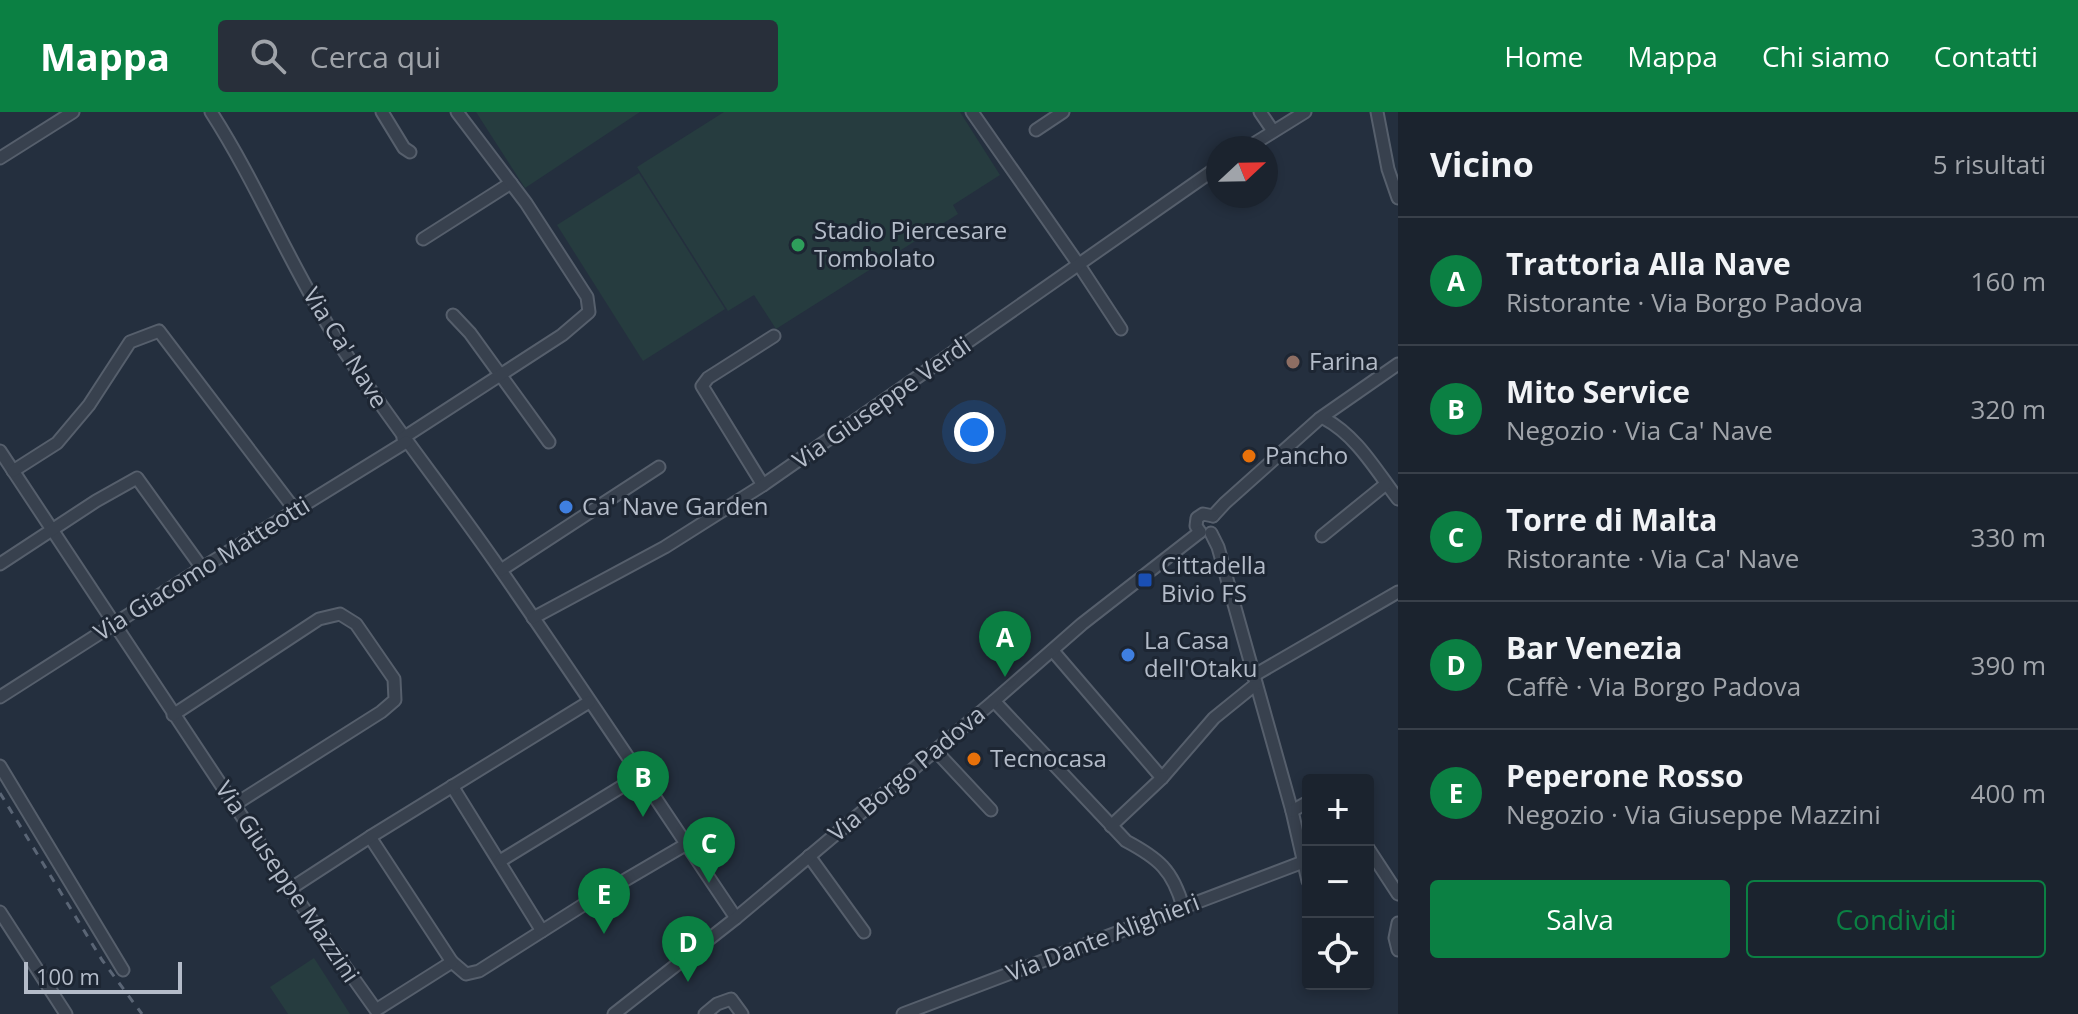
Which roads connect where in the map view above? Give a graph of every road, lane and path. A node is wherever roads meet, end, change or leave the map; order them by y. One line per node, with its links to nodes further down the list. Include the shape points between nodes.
1 (73, 112): 14 (street)
2 (211, 112): 26 (street, Via Ca' Nave, via 242,160 312,300)
3 (382, 112): 13 (street)
4 (457, 112): 16 (street)
5 (972, 112): 19 (street)
6 (1063, 112): 10 (street)
7 (1260, 112): 11 (street)
8 (1305, 112): 11 (street)
9 (1377, 112): 17 (street)
10 (1036, 130)
11 (1273, 131): 12 (street)
12 (1265, 136)
13 (410, 152)
14 (0, 158)
15 (1206, 175): 19 (street, Via Giuseppe Verdi)
16 (511, 183): 18 (street); 24 (street, Via Giacomo Matteotti, via 587,297 589,312)
17 (1398, 198)
18 (423, 239)
19 (1079, 265): 21 (street); 32 (street, Via Giuseppe Verdi)
20 (453, 315): 24 (street)
21 (1121, 329)
22 (774, 336): 32 (street, via 702,386)
23 (1398, 364): 25 (street, Via Borgo Padova)
24 (500, 375): 26 (street, Via Giacomo Matteotti); 27 (street)
25 (1319, 422): 31 (street, via 1335,425); 35 (street, Via Borgo Padova)
26 (404, 440): 34 (street, Via Giacomo Matteotti); 41 (street, Via Ca' Nave)
27 (549, 442)
28 (0, 451): 30 (street, Via Giuseppe Mazzini)
29 (659, 467): 41 (street)
30 (13, 471): 34 (street, via 57,443 130,342 159,331); 36 (street, Via Giuseppe Mazzini)
31 (1386, 484): 33 (street); 38 (street)
32 (763, 485): 43 (street, Via Giuseppe Verdi, via 665,547)
33 (1398, 499)
34 (295, 510): 40 (street, Via Giacomo Matteotti)
35 (1213, 516): 37 (street, via 1216,527); 37 (street, Via Borgo Padova, via 1197,518 1196,526)
36 (53, 529): 39 (street); 40 (street, via 137,478); 44 (street, Via Giuseppe Mazzini)
37 (1206, 533): 45 (street, Via Borgo Padova); 46 (street, via 1218,547)
38 (1322, 536)
39 (0, 564)
40 (202, 568): 44 (street, Via Giacomo Matteotti)
41 (501, 570): 43 (street, Via Ca' Nave)
42 (1398, 592): 46 (street)
43 (533, 618): 49 (street, Via Ca' Nave)
44 (116, 623): 47 (street, Via Giacomo Matteotti); 50 (street, Via Giuseppe Mazzini)
45 (1053, 651): 48 (street, Via Borgo Padova); 54 (street)
46 (1252, 683): 54 (street); 59 (street)
47 (0, 697)
48 (994, 701): 51 (street, Via Borgo Padova); 60 (street)
49 (589, 702): 53 (street, Via Ca' Nave); 55 (street)
50 (173, 715): 56 (street, Via Giuseppe Mazzini); 56 (street, via 319,619 340,614 356,624 394,679 395,700 381,712)
51 (935, 750): 58 (street); 63 (street, Via Borgo Padova)
52 (0, 766): 78 (street)
53 (639, 776): 62 (street, Via Ca' Nave); 66 (street)
54 (1162, 778): 60 (street)
55 (452, 786): 61 (street); 66 (street)
56 (234, 805): 68 (street, Via Giuseppe Mazzini)
57 (1302, 805): 59 (street)
58 (991, 810)
59 (1292, 811): 64 (street)
60 (1111, 826): 70 (street, via 1150,853 1171,876)
61 (370, 837): 68 (street); 77 (street)
62 (685, 845): 72 (street, Via Ca' Nave); 74 (street)
63 (809, 856): 72 (street, Via Borgo Padova); 75 (street)
64 (1302, 857)
65 (1374, 857): 69 (street)
66 (500, 861): 74 (street)
67 (1302, 862): 70 (street, Via Dante Alighieri)
68 (290, 889): 77 (street, Via Giuseppe Mazzini, via 376,1010)
69 (1398, 894)
70 (1183, 907): 83 (street, Via Dante Alighieri)
71 (0, 912): 79 (street)
72 (736, 918): 80 (street, Via Borgo Padova)
73 (1398, 923): 76 (street)
74 (542, 931): 77 (street, via 479,971 466,974)
75 (864, 932)
76 (1398, 950)
77 (452, 962)
78 (123, 970)
79 (66, 1014)
80 (614, 1014)
81 (705, 1014): 82 (street, via 731,999)
82 (742, 1014)
83 (903, 1014)

